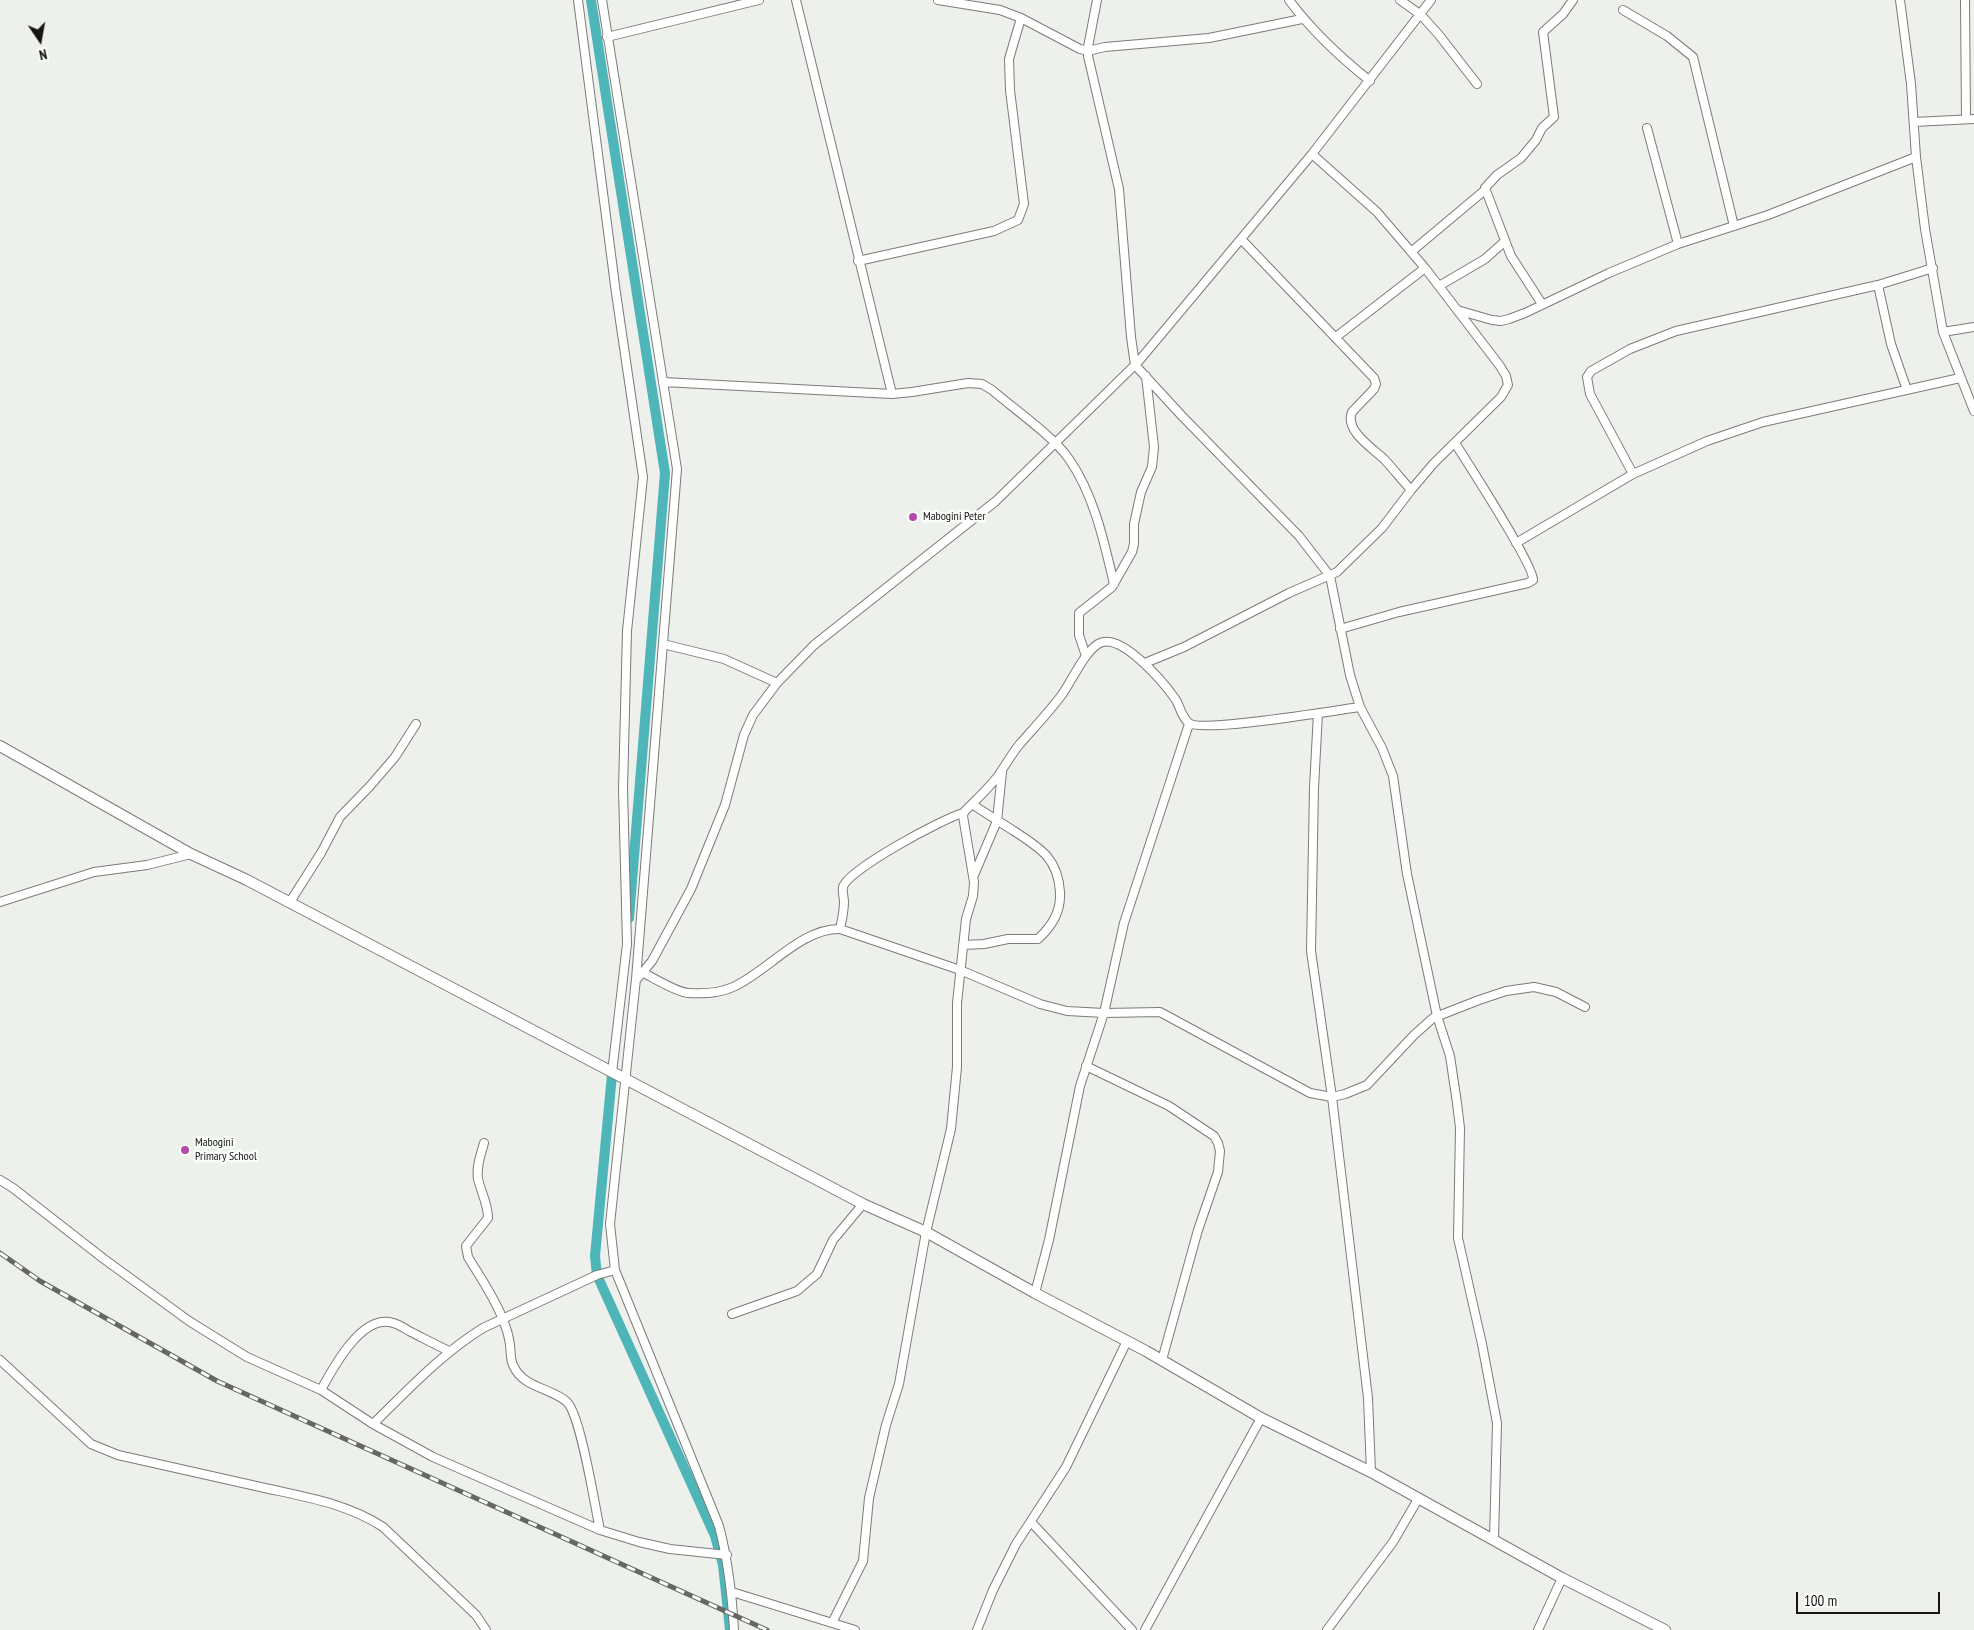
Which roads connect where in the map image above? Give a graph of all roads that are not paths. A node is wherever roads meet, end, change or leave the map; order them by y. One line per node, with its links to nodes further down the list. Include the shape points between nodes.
1 (578, 0): 83 (street, via 643,477 627,631 623,789 627,944)
2 (602, 0): 17 (street)
3 (759, 0): 17 (street)
4 (796, 0): 32 (street)
5 (938, 0): 15 (street, via 1000,10)
6 (1096, 0): 18 (street)
7 (1289, 0): 16 (street)
8 (1400, 0): 14 (street)
9 (1431, 0): 14 (street)
10 (1573, 0): 26 (street, via 1543,32 1554,117 1521,158 1497,175)
11 (1900, 0): 22 (street)
12 (1965, 0): 21 (street)
13 (1623, 10): 27 (street, via 1667,36 1693,57)
14 (1421, 15): 19 (street); 20 (street)
15 (1021, 18): 18 (street); 32 (street, via 1009,59 1024,204 1018,220 994,231)
16 (1302, 19): 18 (street, via 1209,38); 19 (street)
17 (608, 37): 45 (street)
18 (1088, 51): 42 (street, via 1119,189)
19 (1370, 81): 24 (street)
20 (1477, 84)
21 (1970, 119): 22 (street)
22 (1914, 122): 25 (street)
23 (1647, 128): 30 (street)
24 (1312, 154): 28 (street); 31 (street, via 1377,212)
25 (1916, 157): 27 (street); 34 (street)
26 (1485, 190): 29 (street, via 1497,215); 31 (street)
27 (1734, 226): 30 (street)
28 (1242, 240): 41 (street); 42 (street)
29 (1504, 242): 35 (street, via 1485,260); 37 (street)
30 (1678, 244): 37 (street)
31 (1411, 252): 33 (street)
32 (858, 261): 47 (street)
33 (1425, 268): 35 (street); 41 (street)
34 (1933, 268): 36 (street); 40 (street)
35 (1439, 286): 38 (street)
36 (1878, 286): 46 (street, via 1891,344); 51 (street, via 1676,331 1630,348 1591,371 1587,377 1590,394)
37 (1542, 304): 38 (street, via 1525,314 1500,321)
38 (1457, 310): 49 (street, via 1500,366 1508,385 1501,397)
39 (1974, 327): 40 (street)
40 (1943, 332): 44 (street)
41 (1336, 337): 52 (street, via 1376,381 1374,389 1352,412 1352,426)
42 (1135, 365): 43 (street); 50 (street)
43 (1146, 376): 54 (street, via 1300,536); 55 (street, via 1154,447 1152,467 1141,492 1132,552)
44 (1960, 378): 46 (street); 48 (street)
45 (663, 382): 47 (street); 57 (street, via 676,469)
46 (1907, 390): 51 (street, via 1734,430)
47 (892, 394): 50 (street, via 968,382 982,384)
48 (1974, 411)
49 (1455, 443): 52 (street); 53 (street)
50 (1056, 444): 55 (street, via 1082,483 1094,512); 60 (street, via 996,501 814,645)
51 (1633, 474): 53 (street)
52 (1411, 490): 54 (street, via 1382,528 1344,567)
53 (1516, 543): 56 (street, via 1534,576 1528,583 1400,612)
54 (1330, 576): 56 (street); 59 (street)
55 (1114, 584): 58 (street, via 1079,613 1079,635)
56 (1340, 630): 61 (street)
57 (663, 644): 60 (street, via 724,659); 78 (street)
58 (1086, 656): 59 (street, via 1100,643 1109,642); 66 (street, via 1060,697)
59 (1145, 663): 64 (street, via 1171,694)
60 (777, 683): 77 (street, via 753,715 744,735 725,805 691,889 652,961)
61 (1360, 707): 62 (street); 81 (street, via 1393,776 1402,848)
62 (1318, 713): 64 (street, via 1206,727); 85 (street, via 1311,951)
63 (416, 724): 73 (street, via 395,757 340,817)
64 (1189, 724): 80 (street, via 1124,923)
65 (0, 746): 70 (street)
66 (1002, 770): 67 (street); 69 (street)
67 (972, 804): 68 (street); 69 (street)
68 (963, 813): 71 (street); 74 (street, via 876,858 847,880 843,887 844,914)
69 (997, 820): 71 (street); 75 (street, via 1037,845 1048,857 1060,883 1061,903 1052,926 1038,939)
70 (191, 854): 72 (street, via 147,865 94,872); 73 (street)
71 (974, 876): 75 (street)
72 (0, 902)
73 (290, 902): 83 (street)
74 (840, 929): 76 (street); 77 (street, via 827,930 803,940 734,987 713,993 686,993)
75 (963, 945): 76 (street)
76 (960, 970): 80 (street, via 1040,1004); 89 (street, via 951,1129)
77 (642, 972): 78 (street)
78 (636, 980): 84 (street)
79 (1585, 1007): 81 (street, via 1556,992 1534,987 1506,991)
80 (1104, 1013): 82 (street); 85 (street, via 1160,1012 1310,1092)
81 (1437, 1016): 85 (street, via 1414,1035 1367,1085); 105 (street, via 1450,1056 1459,1114 1458,1238 1497,1423)
82 (1086, 1066): 91 (street); 97 (street, via 1169,1106 1214,1136 1218,1143 1220,1159 1214,1186 1198,1230)
83 (612, 1073): 84 (street)
84 (627, 1080): 88 (street); 90 (street, via 610,1224)
85 (1332, 1097): 101 (street, via 1368,1398)
86 (484, 1143): 93 (street, via 478,1177 488,1218 470,1239 466,1250)
87 (0, 1180): 98 (street, via 189,1321 248,1357)
88 (864, 1204): 89 (street); 92 (street, via 833,1240 817,1274 797,1291)
89 (926, 1232): 91 (street); 109 (street, via 899,1384 869,1498 863,1561)
90 (615, 1270): 93 (street, via 597,1275); 106 (street, via 719,1526)
91 (1035, 1293): 94 (street)
92 (732, 1314)
93 (503, 1319): 95 (street, via 483,1328); 104 (street, via 515,1370 538,1388 562,1398 569,1405 583,1445)
94 (1127, 1341): 97 (street); 103 (street, via 1066,1467)
95 (449, 1352): 98 (street, via 393,1322 371,1325 339,1358); 100 (street)
96 (0, 1360): 110 (street, via 92,1444 118,1455 302,1496 366,1516 382,1527 476,1615)
97 (1162, 1360): 99 (street)
98 (321, 1390): 100 (street)
99 (1261, 1418): 101 (street); 115 (street)
100 (373, 1424): 104 (street, via 433,1457)
101 (1370, 1472): 102 (street)
102 (1418, 1498): 105 (street); 116 (street, via 1393,1542)
103 (1031, 1522): 113 (street, via 993,1590); 114 (street)
104 (600, 1530): 106 (street, via 670,1549)
105 (1494, 1540): 107 (street)
106 (722, 1555): 108 (street)
107 (1562, 1578): 117 (street); 118 (street)
108 (732, 1592): 109 (street); 111 (street)
109 (832, 1623): 112 (street)
110 (486, 1630)
111 (734, 1630)
112 (855, 1630)
113 (977, 1630)
114 (1132, 1630)
115 (1145, 1630)
116 (1327, 1630)
117 (1538, 1630)
118 (1665, 1630)

